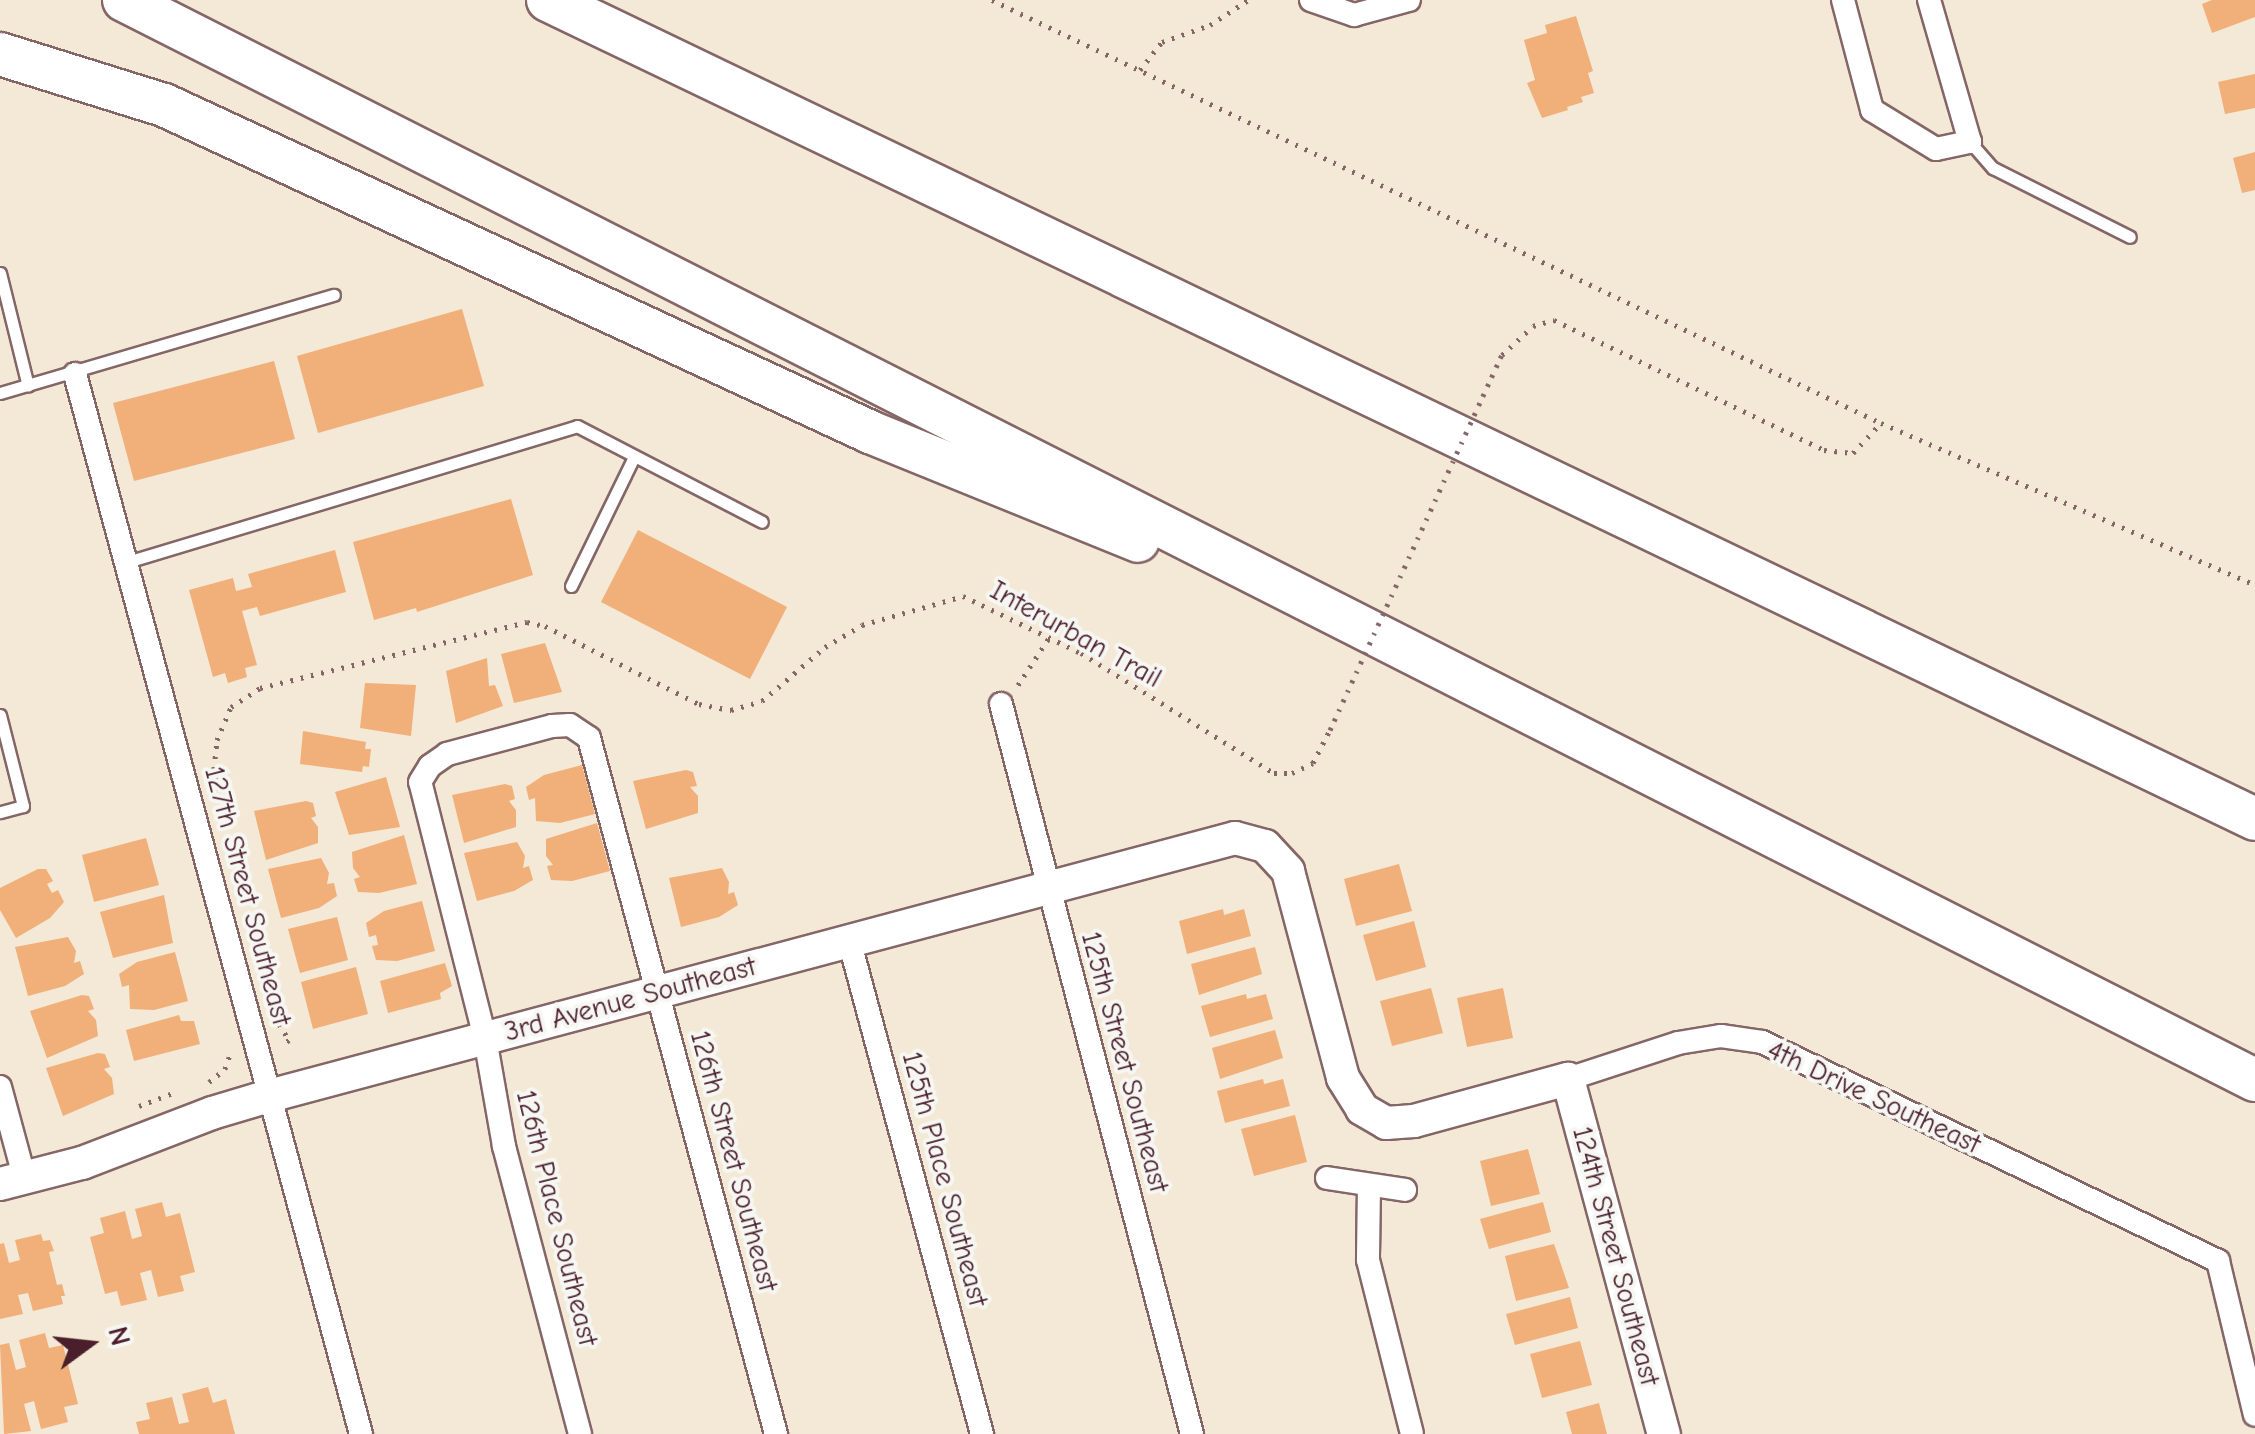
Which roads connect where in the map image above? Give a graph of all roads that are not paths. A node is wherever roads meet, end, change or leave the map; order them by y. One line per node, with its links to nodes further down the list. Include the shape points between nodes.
1 (124, 0): 19 (highway)
2 (549, 0): 24 (highway)
3 (1311, 0): 4 (street, via 1354,14)
4 (1409, 0)
5 (1843, 0): 8 (street, via 1872,110 1936,148)
6 (1929, 0): 8 (street)
7 (0, 54): 19 (highway, via 164,105 870,432)
8 (1970, 142): 9 (lane, via 1993,168)
9 (2130, 237)
10 (0, 273): 13 (lane)
11 (334, 295): 12 (lane)
12 (75, 374): 13 (lane); 17 (street, 127th Street Southeast)
13 (28, 386): 14 (lane)
14 (0, 393)
15 (634, 457): 16 (lane); 17 (lane, via 578,426); 18 (lane)
16 (762, 522)
17 (127, 562): 32 (street, 127th Street Southeast)
18 (571, 586)
19 (1411, 652): 30 (highway)
20 (1001, 704): 25 (street, 125th Street Southeast)
21 (0, 716): 23 (lane, via 24,806)
22 (420, 782): 27 (street, 126th Street Southeast, via 446,754 552,726 570,726 589,738); 28 (street, 126th Place Southeast)
23 (0, 812)
24 (2255, 819)
25 (1047, 885): 26 (street, 3rd Avenue Southeast); 33 (street, 3rd Avenue Southeast, via 1234,838 1265,846 1288,870 1344,1078); 43 (street, 125th Street Southeast)
26 (849, 940): 27 (street, 3rd Avenue Southeast); 42 (street, 125th Place Southeast)
27 (658, 991): 28 (street, 3rd Avenue Southeast); 41 (street, 126th Street Southeast)
28 (485, 1038): 32 (street, 3rd Avenue Southeast); 40 (street, 126th Place Southeast, via 504,1146)
29 (1568, 1079): 33 (street, 4th Drive Southeast, via 1414,1120 1386,1123); 38 (street, 4th Drive Southeast, via 1678,1043 1721,1036 1762,1042 2218,1261); 45 (street, 124th Street Southeast)
30 (2255, 1080)
31 (0, 1087): 35 (street)
32 (269, 1096): 35 (street, 3rd Avenue Southeast, via 82,1163); 39 (street, 127th Street Southeast)
33 (1362, 1109)
34 (1327, 1178): 36 (street)
35 (12, 1180)
36 (1368, 1185): 37 (street); 44 (street, via 1368,1260)
37 (1405, 1190)
38 (2255, 1415)
39 (361, 1434)
40 (580, 1434)
41 (776, 1434)
42 (982, 1434)
43 (1192, 1434)
44 (1412, 1434)
45 (1664, 1434)

